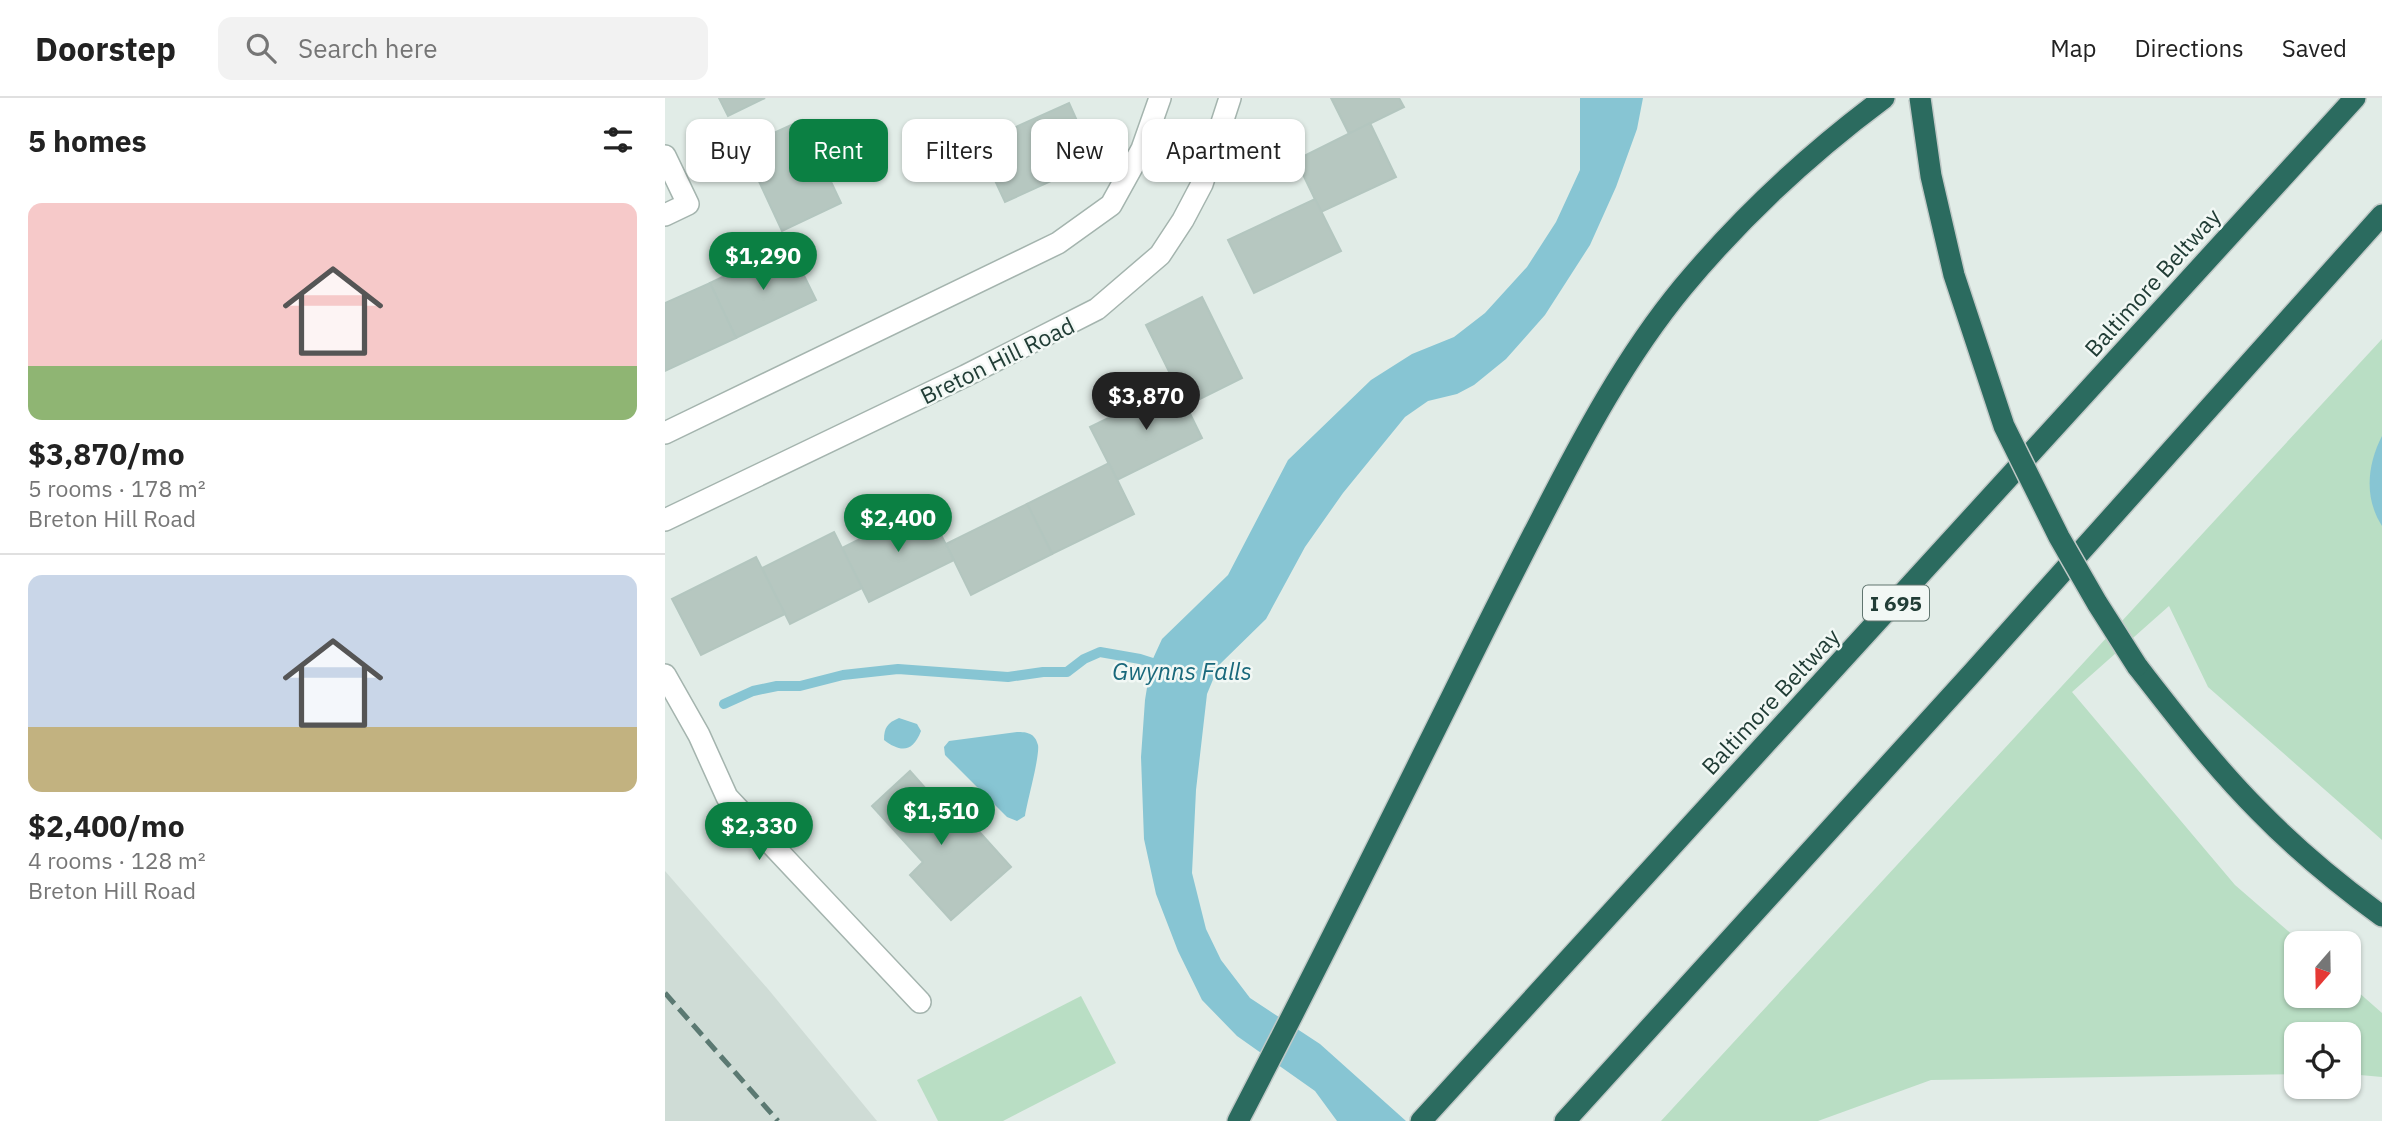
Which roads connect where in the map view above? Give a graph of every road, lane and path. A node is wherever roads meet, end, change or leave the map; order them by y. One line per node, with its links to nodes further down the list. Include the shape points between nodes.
1 (1160, 98): 9 (street, via 1142,149 1111,205 1058,243)
2 (1230, 98): 10 (street, Breton Hill Road, via 1202,184 1183,220 1160,256 1097,309)
3 (1884, 98): 15 (highway, via 1759,202 1682,288 1627,365 1580,443)
4 (1920, 98): 12 (highway, bridge, via 1931,176 1954,275 2004,426 2059,537 2137,666 2197,742 2259,811 2327,875)
5 (2355, 98): 14 (highway, Baltimore Beltway / I 695)
6 (665, 156): 7 (street, via 688,204)
7 (665, 215)
8 (2382, 215): 16 (highway)
9 (665, 433)
10 (665, 520)
11 (665, 674): 13 (street, via 727,797)
12 (2382, 916)
13 (920, 1002)
14 (1429, 1113)
15 (1238, 1121)
16 (1565, 1121)

